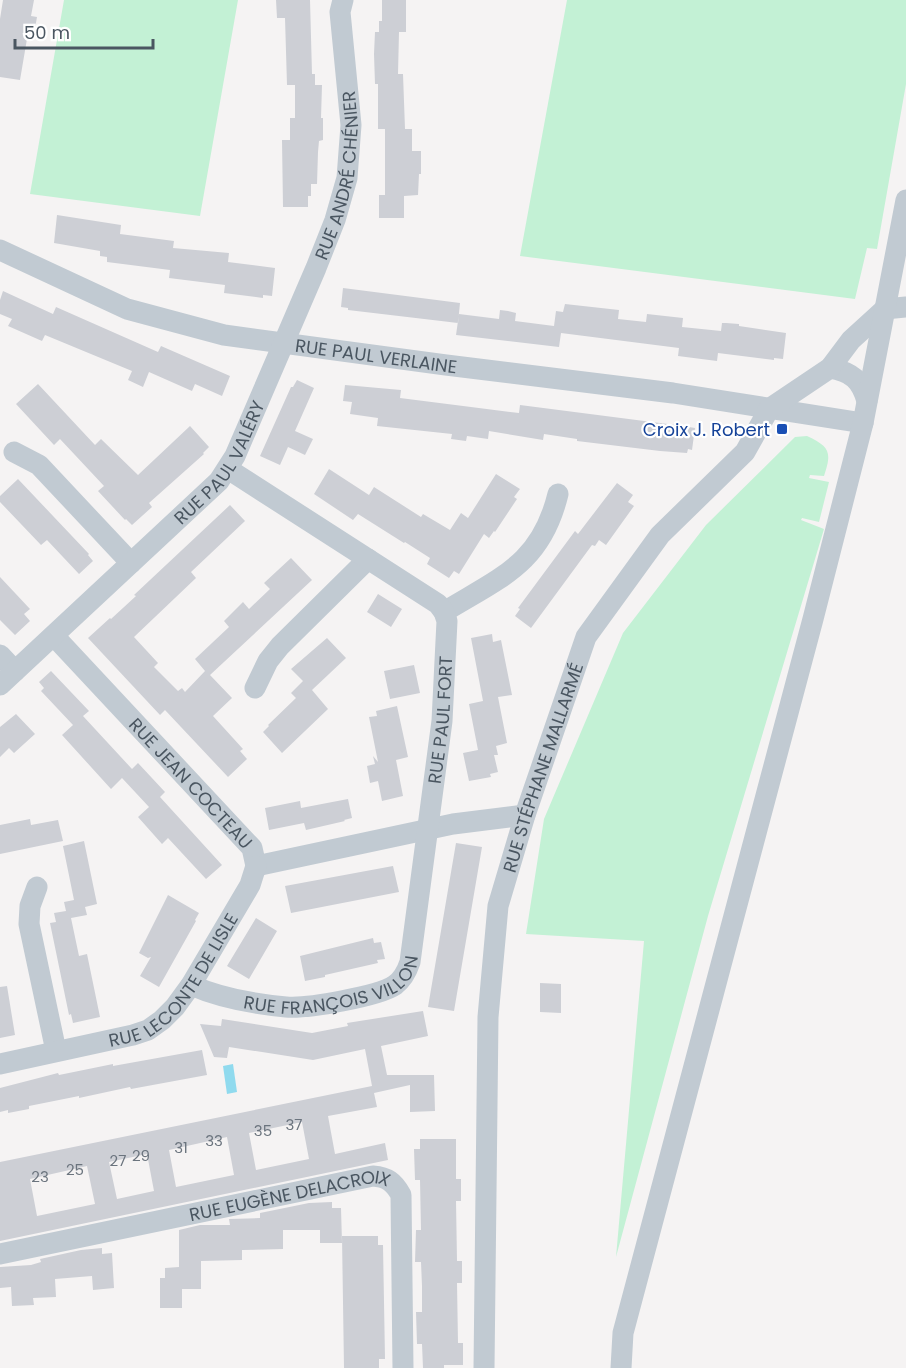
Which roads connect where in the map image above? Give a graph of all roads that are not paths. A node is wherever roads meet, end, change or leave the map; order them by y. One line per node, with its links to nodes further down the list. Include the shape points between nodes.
1 (343, 0): 5 (street, RUE ANDRÉ CHÉNIER, via 340,12 351,125 347,178 327,239)
2 (906, 200): 4 (street)
3 (0, 250): 5 (street, RUE PAUL VERLAINE, via 127,309 224,335)
4 (896, 308): 6 (street, RUE STÉPHANE MALLARMÉ, via 851,340); 7 (street)
5 (284, 343): 8 (street, RUE PAUL VERLAINE); 11 (street, RUE PAUL VALÉRY)
6 (830, 368): 7 (street, via 851,375 862,384); 8 (street, RUE STÉPHANE MALLARMÉ)
7 (867, 401): 9 (street)
8 (769, 408): 9 (street, RUE PAUL VERLAINE); 20 (street, RUE STÉPHANE MALLARMÉ, via 745,452 660,535 586,637)
9 (863, 423): 30 (street, via 623,1333)
10 (14, 452): 14 (street, via 39,465)
11 (228, 469): 13 (street); 14 (street, RUE PAUL VALÉRY)
12 (558, 494): 15 (street, via 547,529 522,562)
13 (368, 559): 15 (street, via 438,604); 19 (street, via 280,646)
14 (131, 563): 16 (street, RUE PAUL VALÉRY)
15 (444, 612): 21 (street, RUE PAUL FORT, via 447,633 442,721)
16 (54, 636): 18 (street, RUE PAUL VALÉRY); 22 (street, RUE JEAN COCTEAU, via 252,848)
17 (0, 655): 18 (street, RUE PAUL VALÉRY)
18 (8, 678)
19 (255, 688)
20 (525, 815): 21 (street, RUE JEAN COCTEAU); 29 (street, RUE STÉPHANE MALLARMÉ, via 498,906 488,1017)
21 (428, 830): 22 (street, RUE JEAN COCTEAU); 24 (street, RUE FRANÇOIS VILLON, via 410,962 401,980 393,986 332,1002 288,1007 222,996)
22 (256, 866): 24 (street, RUE LECONTE DE LISLE, via 250,885)
23 (37, 887): 25 (street, via 29,924)
24 (191, 985): 25 (street, RUE LECONTE DE LISLE, via 162,1020 147,1030)
25 (56, 1051): 26 (street, RUE LECONTE DE LISLE)
26 (0, 1064)
27 (0, 1254): 28 (street, RUE EUGÈNE DELACROIX, via 373,1176 384,1177 401,1195)
28 (403, 1368)
29 (484, 1368)
30 (621, 1368)

